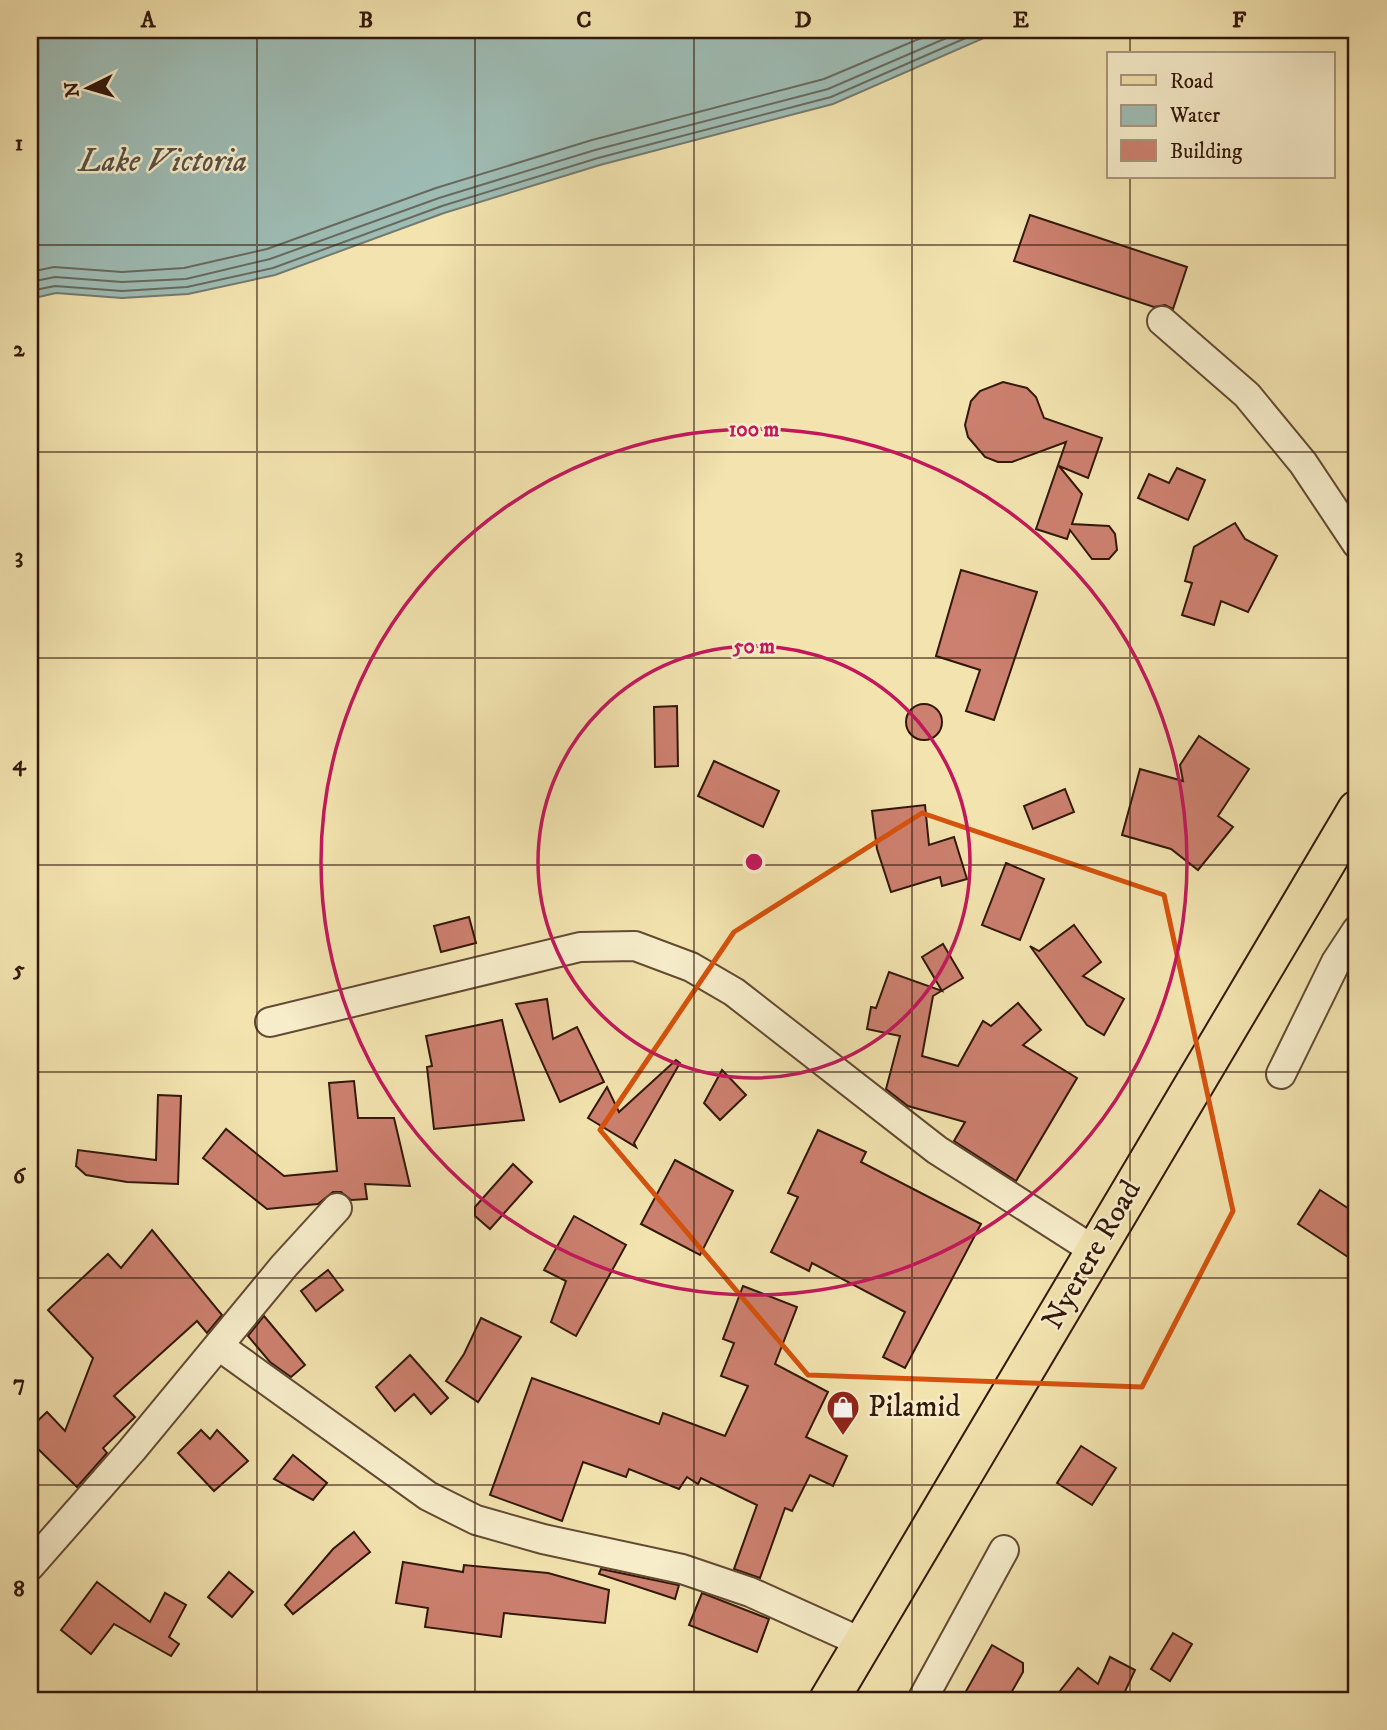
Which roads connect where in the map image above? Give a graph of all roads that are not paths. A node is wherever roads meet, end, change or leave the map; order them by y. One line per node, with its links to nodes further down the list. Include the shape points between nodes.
1 (1162, 321): 2 (street, via 1247,395 1304,463)
2 (1357, 544)
3 (1357, 810): 8 (main road, Nyerere Road)
4 (1357, 930): 6 (street)
5 (271, 1022): 8 (street, via 568,949 635,946 691,967 734,992 937,1150)
6 (1280, 1074)
7 (337, 1208): 9 (street)
8 (1095, 1251): 12 (main road, Nyerere Road)
9 (219, 1346): 11 (street); 12 (street, via 428,1496 476,1520 682,1569 750,1592)
10 (1004, 1550): 14 (street)
11 (30, 1566)
12 (863, 1643): 13 (main road, Nyerere Road)
13 (829, 1700)
14 (922, 1700)

